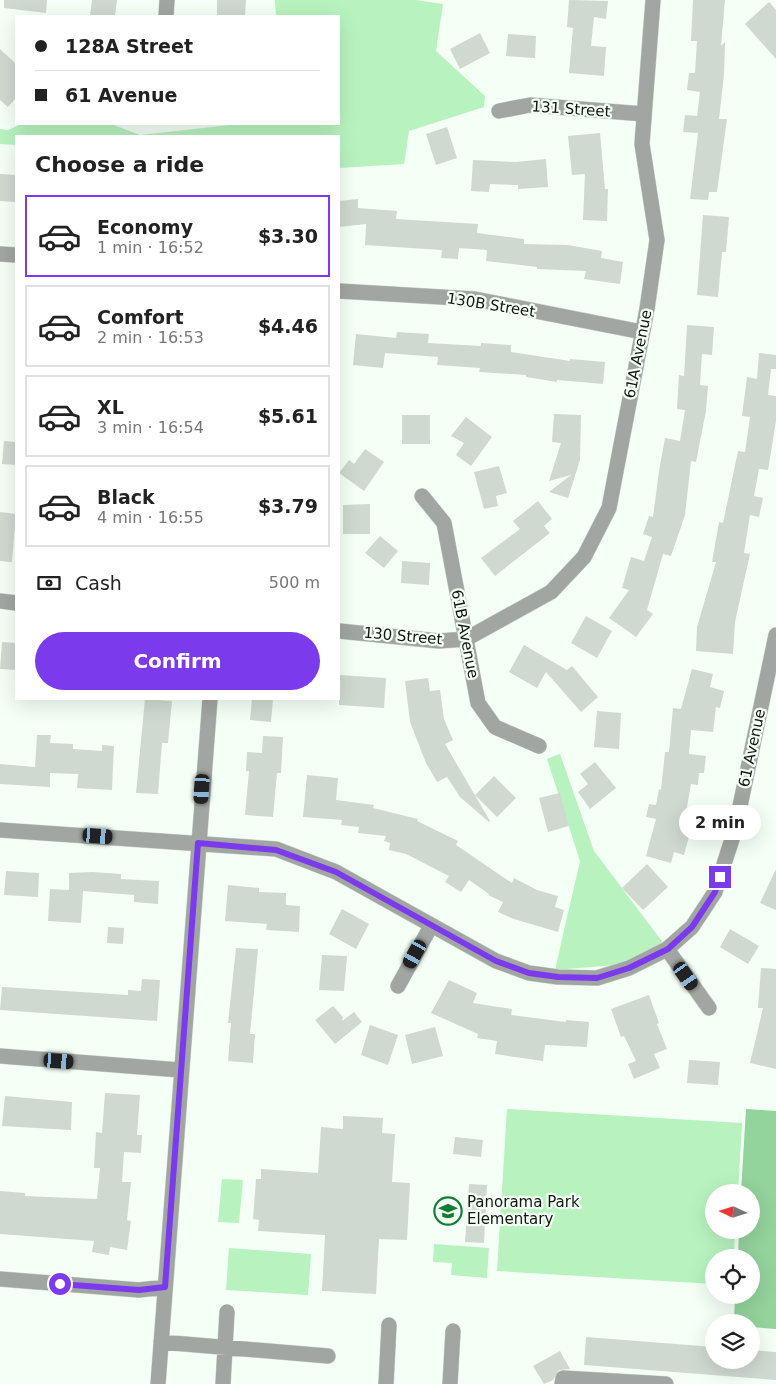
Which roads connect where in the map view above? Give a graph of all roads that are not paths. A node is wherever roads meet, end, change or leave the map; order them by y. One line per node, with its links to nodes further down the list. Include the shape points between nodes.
1 (167, 0): 3 (street)
2 (653, 0): 5 (street, 61A Avenue)
3 (166, 15)
4 (499, 110): 5 (street, 131 Street, via 530,105)
5 (644, 114): 9 (street, 61A Avenue, via 642,144 656,240)
6 (0, 254): 7 (street)
7 (15, 255)
8 (340, 291): 9 (street, 130B Street, via 475,299)
9 (642, 332): 15 (street, 61A Avenue, via 609,508 584,557 551,592)
10 (422, 496): 15 (street, 61B Avenue, via 444,523)
11 (0, 602): 12 (street)
12 (15, 603)
13 (340, 630): 15 (street, 130 Street, via 439,642)
14 (776, 636): 21 (street, 61 Avenue, via 735,830 715,892 692,927)
15 (466, 639): 17 (street, 61B Avenue, via 478,703 495,727)
16 (210, 700): 19 (street)
17 (539, 746)
18 (0, 830): 19 (street, 61 Avenue)
19 (198, 843): 20 (street, 61 Avenue, via 276,850 336,872); 25 (street)
20 (431, 926): 21 (street, 61 Avenue, via 496,961 529,973 558,977 597,978 629,968); 22 (street)
21 (668, 949): 23 (street)
22 (398, 986)
23 (709, 1008)
24 (0, 1056): 25 (street)
25 (180, 1070): 27 (street)
26 (0, 1279): 27 (street, via 139,1290)
27 (165, 1287): 31 (street)
28 (228, 1312): 32 (street)
29 (389, 1325): 36 (street)
30 (453, 1331): 37 (street)
31 (161, 1342): 32 (street); 34 (street)
32 (226, 1349): 33 (street); 35 (street)
33 (328, 1356)
34 (158, 1384)
35 (223, 1384)
36 (386, 1384)
37 (450, 1384)
38 (562, 1384): 39 (street, via 563,1378)
39 (666, 1384)

